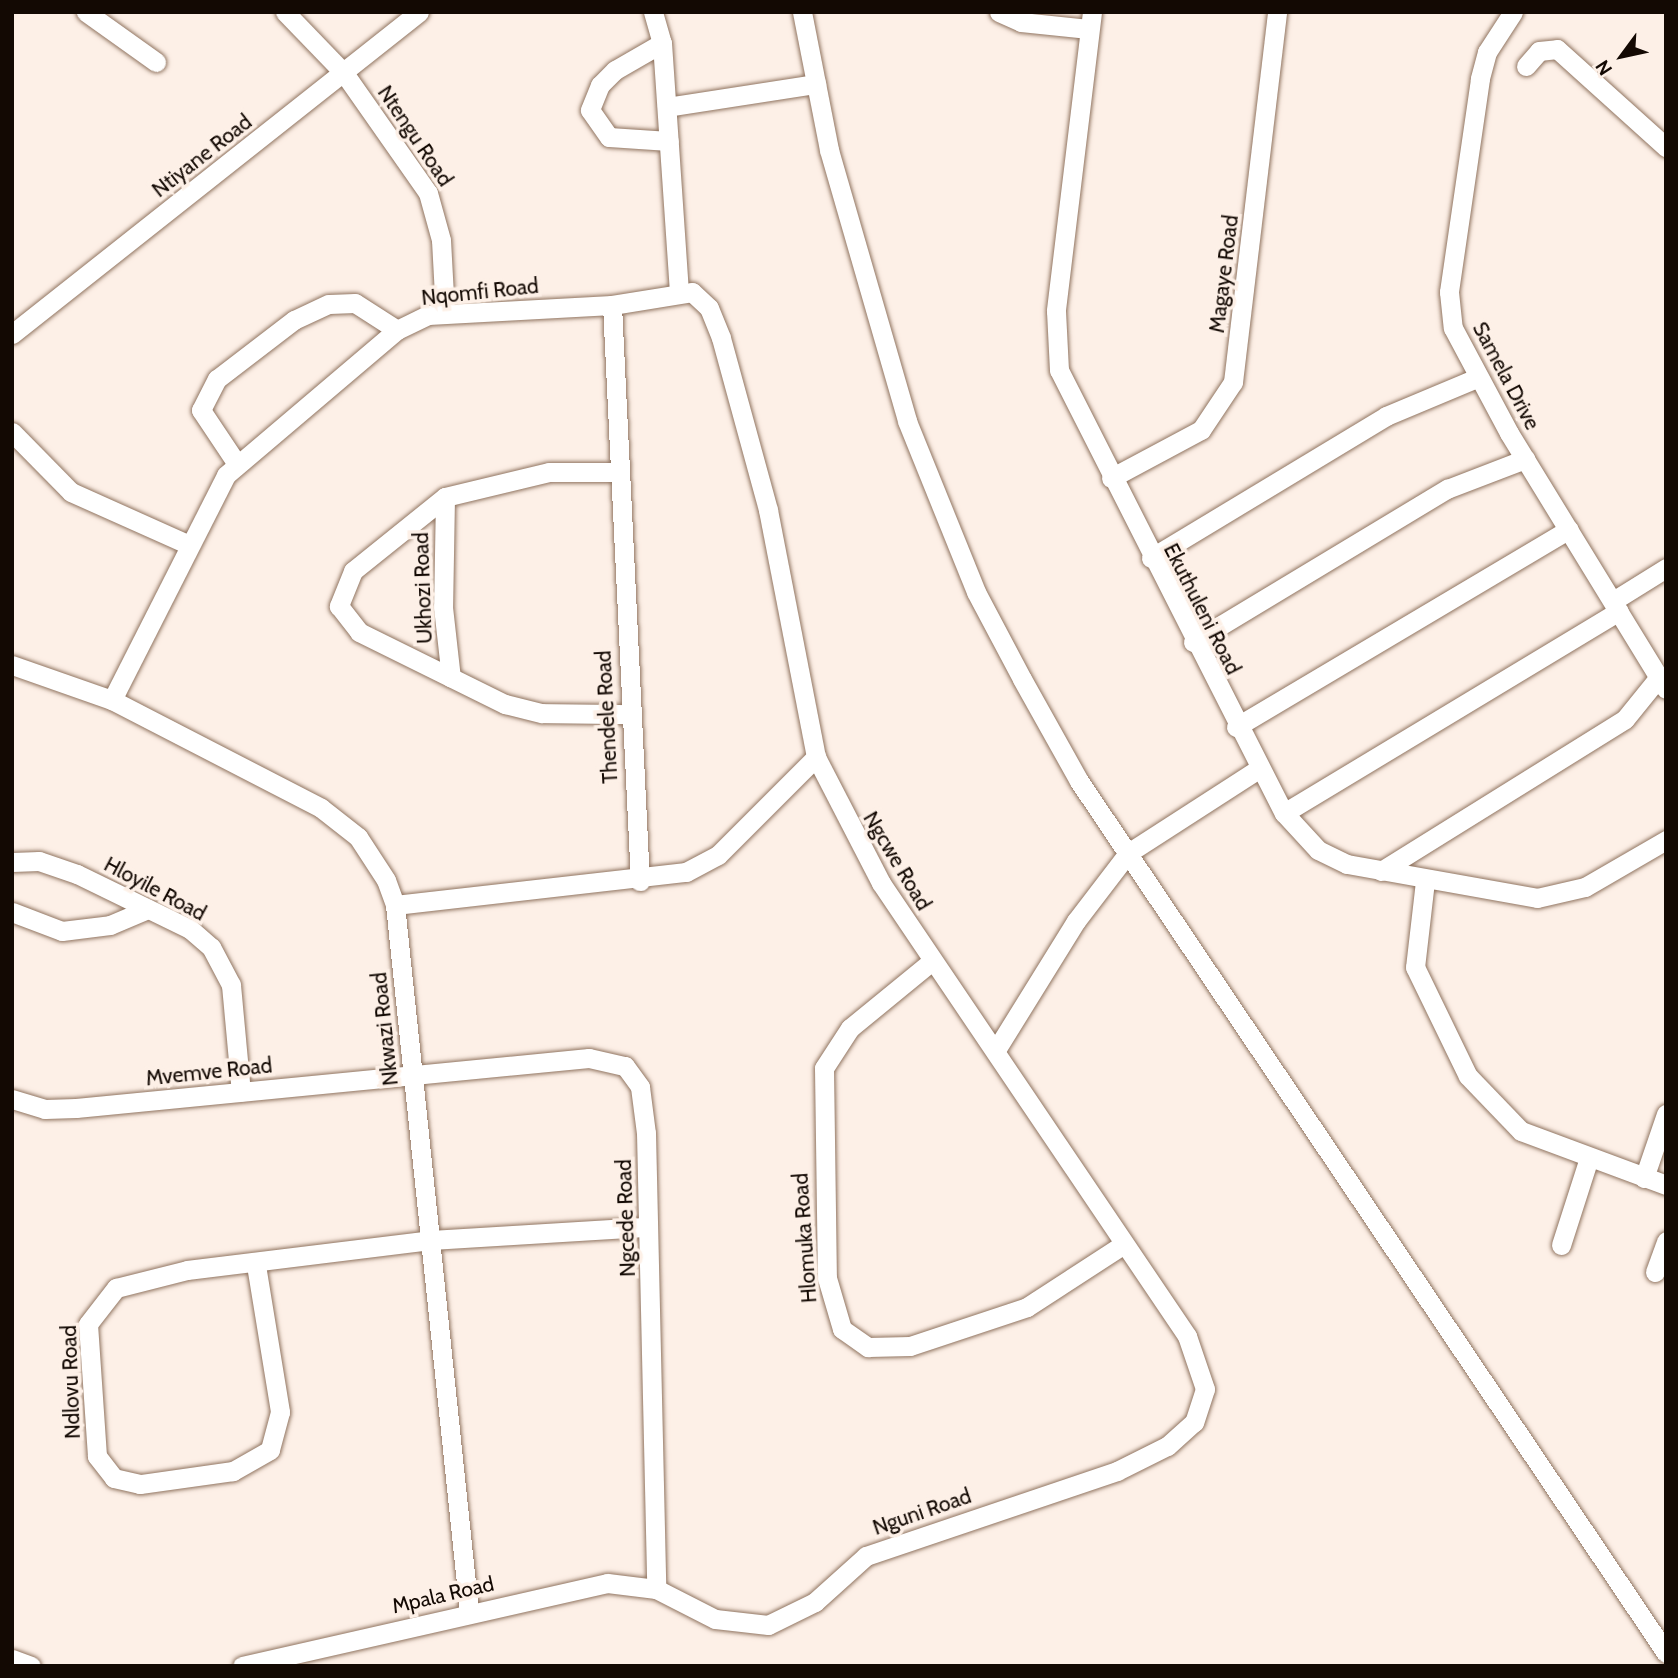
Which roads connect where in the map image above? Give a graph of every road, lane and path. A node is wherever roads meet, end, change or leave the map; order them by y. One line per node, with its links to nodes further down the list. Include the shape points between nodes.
1 (86, 12): 11 (street)
2 (285, 12): 13 (street, Ntengu Road)
3 (419, 12): 13 (street, Ntiyane Road)
4 (653, 12): 10 (street)
5 (802, 12): 14 (street)
6 (999, 12): 9 (street, via 1021,22)
7 (1277, 12): 28 (street, Magaye Road, via 1233,382 1201,430)
8 (1513, 12): 23 (street, Samela Drive, via 1487,52 1480,79 1449,292 1453,328)
9 (1091, 20): 28 (street, Ekuthuleni Road, via 1054,344 1070,402)
10 (662, 43): 15 (street); 16 (street, via 615,70 600,85 590,110 609,137)
11 (156, 62)
12 (1526, 66): 17 (street, via 1539,51 1557,49)
13 (344, 73): 20 (street, Ntengu Road, via 436,211); 22 (street, Ntiyane Road)
14 (816, 84): 15 (street); 46 (street, via 867,297 940,508 1022,679)
15 (667, 107): 16 (street)
16 (669, 141): 18 (street)
17 (1666, 147)
18 (678, 292): 19 (street, Nqomfi Road); 42 (street, Ngcwe Road, via 692,292 709,308 728,360 768,510)
19 (612, 305): 20 (street, Nqomfi Road); 27 (street, Thendele Road)
20 (446, 313): 21 (street, Nqomfi Road)
21 (397, 330): 26 (street, Nqomfi Road); 26 (street, via 355,303 328,304 295,320 217,379 201,410)
22 (12, 334)
23 (1477, 377): 25 (street, Samela Drive); 32 (street, via 1386,416)
24 (12, 432): 31 (street, via 71,492)
25 (1525, 459): 30 (street, Samela Drive); 35 (street, via 1447,489)
26 (237, 464): 31 (street, Nqomfi Road)
27 (618, 472): 29 (street, Ukhozi Road, via 549,472); 40 (street, Thendele Road)
28 (1111, 478): 32 (street, Ekuthuleni Road)
29 (445, 497): 37 (street, Ukhozi Road, via 443,607); 37 (street, Ukhozi Road, via 353,570 339,606 359,632)
30 (1569, 529): 34 (street, Samela Drive); 41 (street)
31 (187, 544): 39 (street, Nqomfi Road)
32 (1151, 558): 35 (street, Ekuthuleni Road)
33 (1666, 568): 34 (street)
34 (1616, 606): 38 (street, Samela Drive); 44 (street)
35 (1193, 642): 41 (street, Ekuthuleni Road)
36 (12, 665): 39 (street, Nkwazi Road)
37 (451, 678): 40 (street, Ukhozi Road, via 505,704 542,713)
38 (1662, 683): 48 (street, via 1625,719)
39 (112, 700): 51 (street, Nkwazi Road, via 321,808 358,837)
40 (628, 714): 49 (street, Thendele Road)
41 (1236, 727): 43 (street, Ekuthuleni Road)
42 (816, 757): 49 (street, via 718,855 686,872); 54 (street, Ngcwe Road, via 849,827)
43 (1258, 770): 44 (street, Ekuthuleni Road); 46 (street)
44 (1284, 813): 48 (street, Ekuthuleni Road, via 1318,850)
45 (1666, 840): 50 (street, Ekuthuleni Road, via 1562,894 1511,896)
46 (1128, 853): 55 (street, via 1076,921); 73 (street)
47 (12, 862): 52 (street, Hloyile Road, via 39,861 77,874)
48 (1381, 871): 50 (street, Ekuthuleni Road)
49 (640, 881): 51 (street)
50 (1425, 881): 60 (street, via 1415,967 1439,1027 1468,1076 1521,1131)
51 (395, 905): 56 (street, Nkwazi Road)
52 (148, 909): 53 (street, via 110,925 62,931); 57 (street, Hloyile Road, via 190,929 228,971)
53 (12, 912)
54 (932, 961): 55 (street, Ngcwe Road); 67 (street, Hlomuka Road, via 850,1028 824,1068 827,1278 842,1329 868,1347 911,1346 1027,1307 1069,1285)
55 (996, 1050): 67 (street, Ngcwe Road)
56 (413, 1076): 57 (street, Mvemve Road); 63 (street, Ngcede Road, via 590,1058 625,1066 644,1105); 64 (street, Nkwazi Road)
57 (241, 1092): 58 (street, Mvemve Road, via 45,1109)
58 (12, 1099)
59 (1666, 1114): 61 (street)
60 (1589, 1158): 61 (street); 66 (street)
61 (1644, 1178): 62 (street)
62 (1666, 1185)
63 (647, 1227): 64 (street, Ndlovu Road); 71 (street, Ngcede Road, via 657,1400)
64 (432, 1240): 68 (street, Ndlovu Road); 72 (street, Nkwazi Road)
65 (1666, 1241): 69 (street)
66 (1561, 1245)
67 (1121, 1246): 70 (street, Ngcwe Road, via 1187,1336 1203,1368)
68 (256, 1265): 68 (street, Ndlovu Road, via 129,1284 92,1312 97,1456 114,1478 140,1484 233,1471 271,1450 280,1412)
69 (1655, 1272)
70 (1203, 1404): 71 (street, Nguni Road, via 1167,1446 1117,1471 866,1556 815,1602 768,1625 715,1619)
71 (656, 1589): 72 (street, Mpala Road, via 607,1583)
72 (469, 1612): 76 (street, Mpala Road)
73 (1666, 1653)
74 (12, 1658): 75 (street)
75 (31, 1666)
76 (242, 1666)

